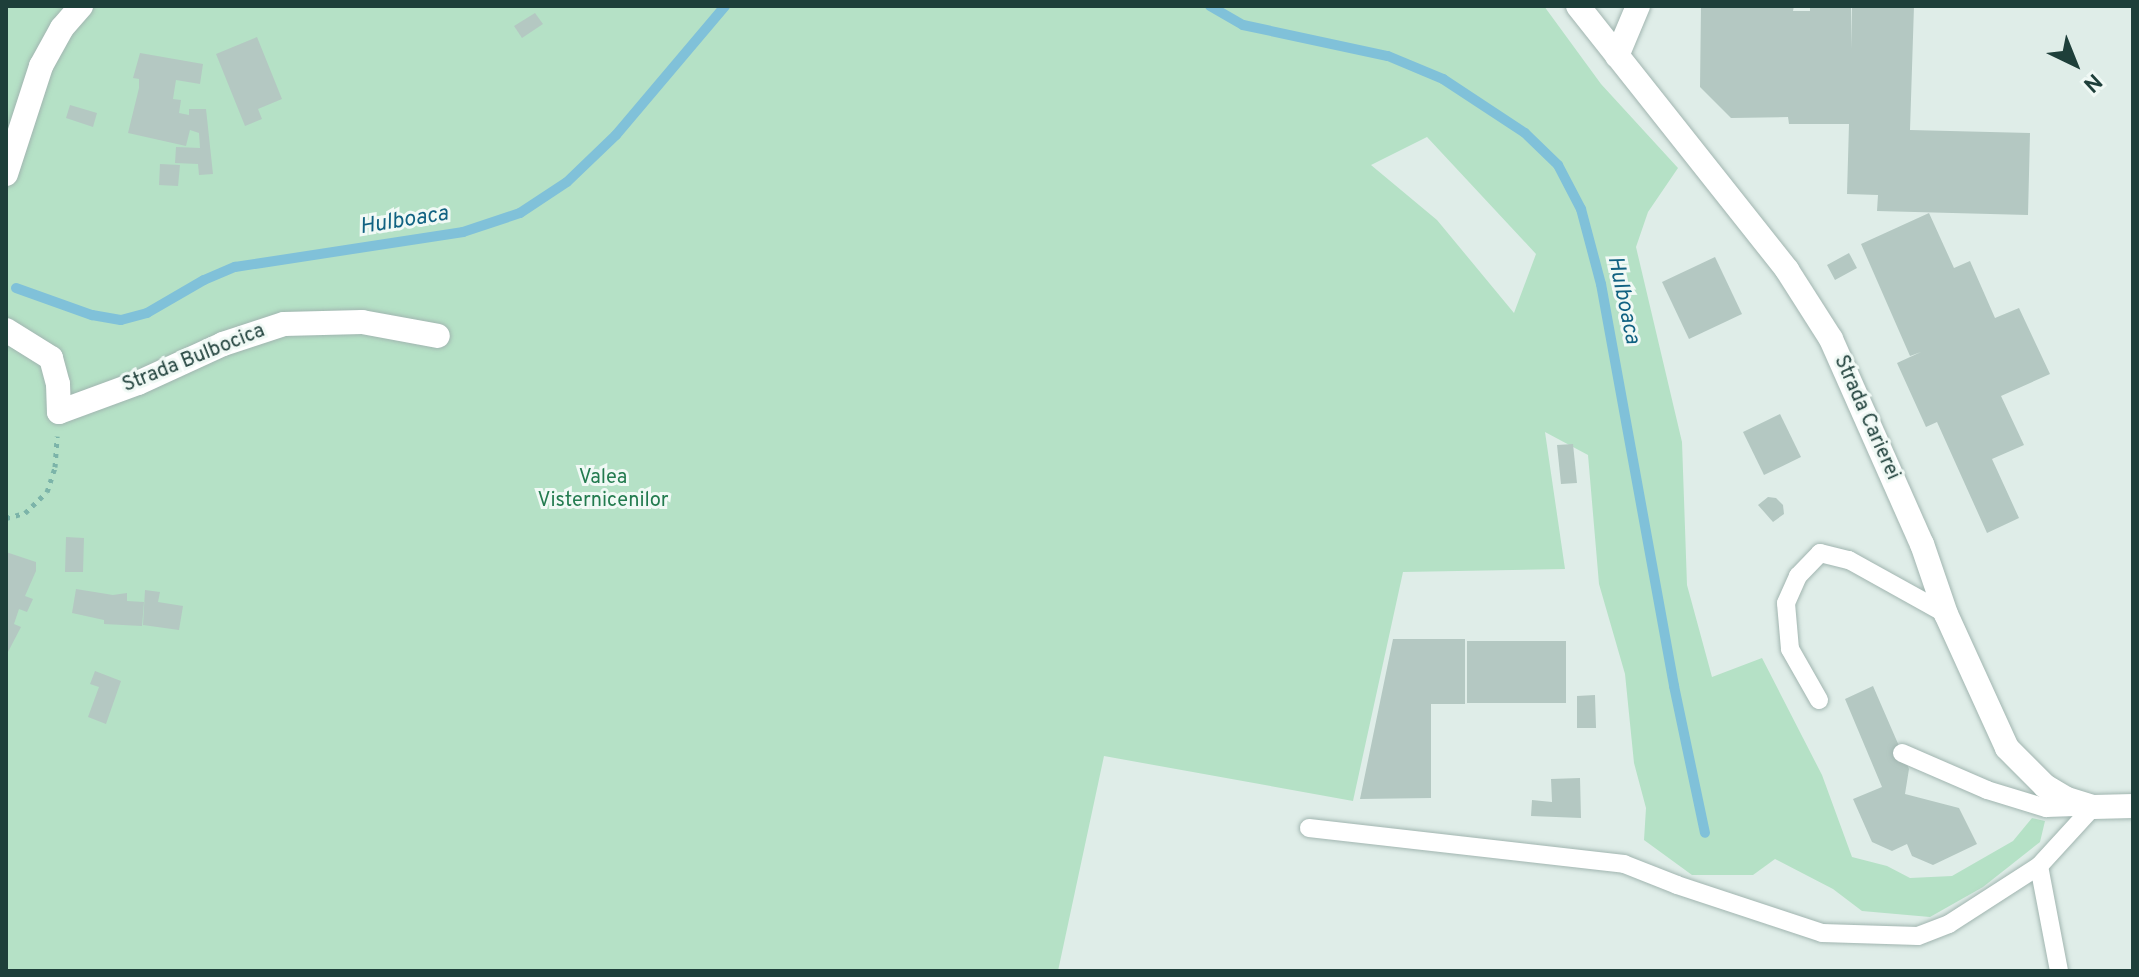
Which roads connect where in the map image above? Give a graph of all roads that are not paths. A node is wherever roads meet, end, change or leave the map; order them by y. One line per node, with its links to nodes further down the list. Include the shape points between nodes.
1 (81, 6): 5 (street, via 41,66)
2 (1578, 6): 4 (street, Strada Carierei)
3 (1638, 6): 4 (street)
4 (1617, 56): 8 (street, Strada Carierei, via 1787,270 1831,339 1922,544)
5 (6, 174)
6 (6, 330): 7 (street, Strada Bulbocica, via 51,358 59,412 284,324 362,322)
7 (438, 336)
8 (1946, 614): 9 (lane, via 1849,560 1820,553 1798,576 1786,603 1790,649); 12 (street, Strada Carierei, via 2007,748 2045,786)
9 (1819, 700)
10 (1902, 753): 12 (lane, via 1987,790 2046,808)
11 (2133, 806): 12 (street, Strada Carierei)
12 (2093, 807): 14 (lane)
13 (1309, 828): 14 (lane, via 1624,864 1822,933 1918,936 1949,924)
14 (2039, 866): 15 (lane)
15 (2059, 971)

